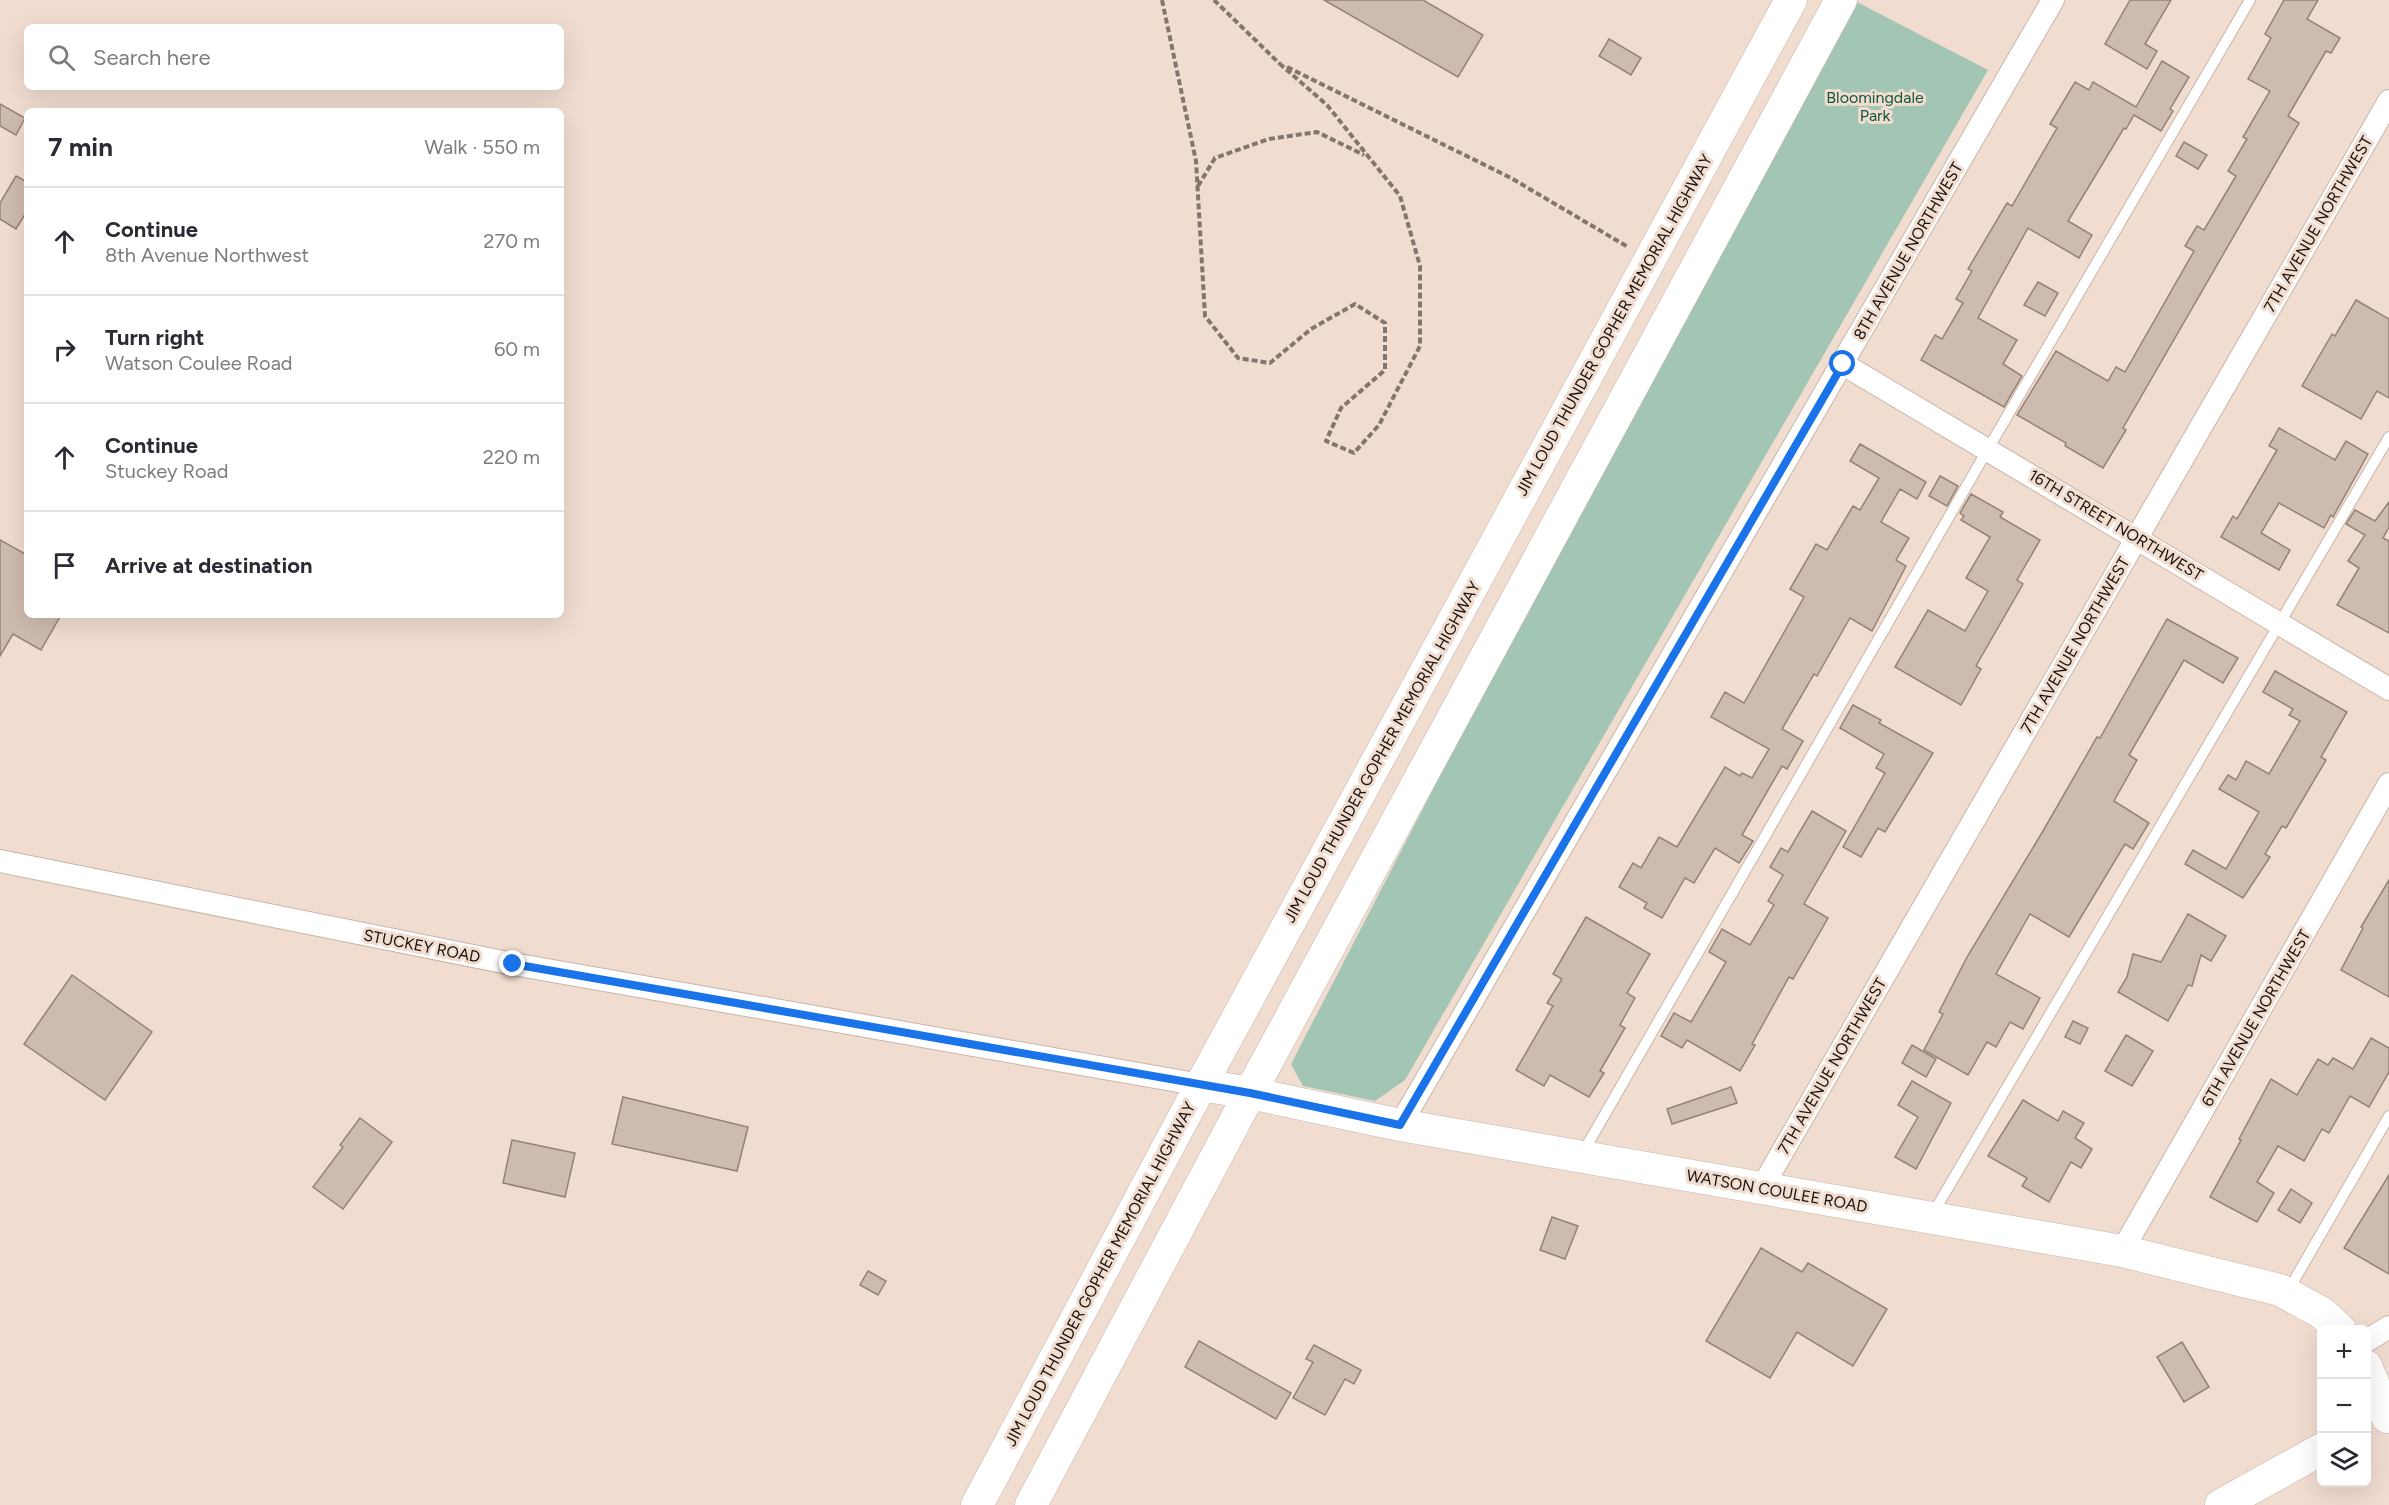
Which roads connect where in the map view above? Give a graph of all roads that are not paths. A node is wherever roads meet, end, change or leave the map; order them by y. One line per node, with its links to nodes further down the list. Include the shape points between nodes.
1 (1791, 0): 14 (main road, JIM LOUD THUNDER GOPHER MEMORIAL HIGHWAY)
2 (1841, 0): 15 (main road)
3 (2053, 0): 6 (street, 8TH AVENUE NORTHWEST)
4 (2250, 0): 8 (lane)
5 (2389, 101): 9 (street, 7TH AVENUE NORTHWEST)
6 (1843, 364): 8 (street, 16TH STREET NORTHWEST); 17 (street, 8TH AVENUE NORTHWEST)
7 (2389, 437): 10 (lane)
8 (1988, 449): 9 (street, 16TH STREET NORTHWEST); 18 (lane)
9 (2138, 538): 10 (street, 16TH STREET NORTHWEST); 19 (street, 7TH AVENUE NORTHWEST)
10 (2280, 623): 11 (street, 16TH STREET NORTHWEST); 20 (lane)
11 (2389, 689)
12 (2389, 784): 21 (street, 6TH AVENUE NORTHWEST)
13 (0, 861): 14 (street, STUCKEY ROAD, via 513,964)
14 (1201, 1085): 15 (main road, WATSON COULEE ROAD); 29 (main road, JIM LOUD THUNDER GOPHER MEMORIAL HIGHWAY)
15 (1250, 1093): 17 (main road, WATSON COULEE ROAD); 30 (main road)
16 (2389, 1116): 22 (lane)
17 (1400, 1125): 18 (main road, WATSON COULEE ROAD)
18 (1581, 1157): 19 (main road, WATSON COULEE ROAD)
19 (1761, 1189): 20 (main road, WATSON COULEE ROAD)
20 (1931, 1218): 21 (main road, WATSON COULEE ROAD)
21 (2122, 1251): 22 (main road, WATSON COULEE ROAD)
22 (2286, 1293): 23 (main road, WATSON COULEE ROAD)
23 (2336, 1325)
24 (2389, 1327): 25 (street)
25 (2371, 1338)
26 (2370, 1379): 27 (main road)
27 (2381, 1420)
28 (2317, 1452): 31 (main road)
29 (976, 1505)
30 (1031, 1505)
31 (2221, 1505)

